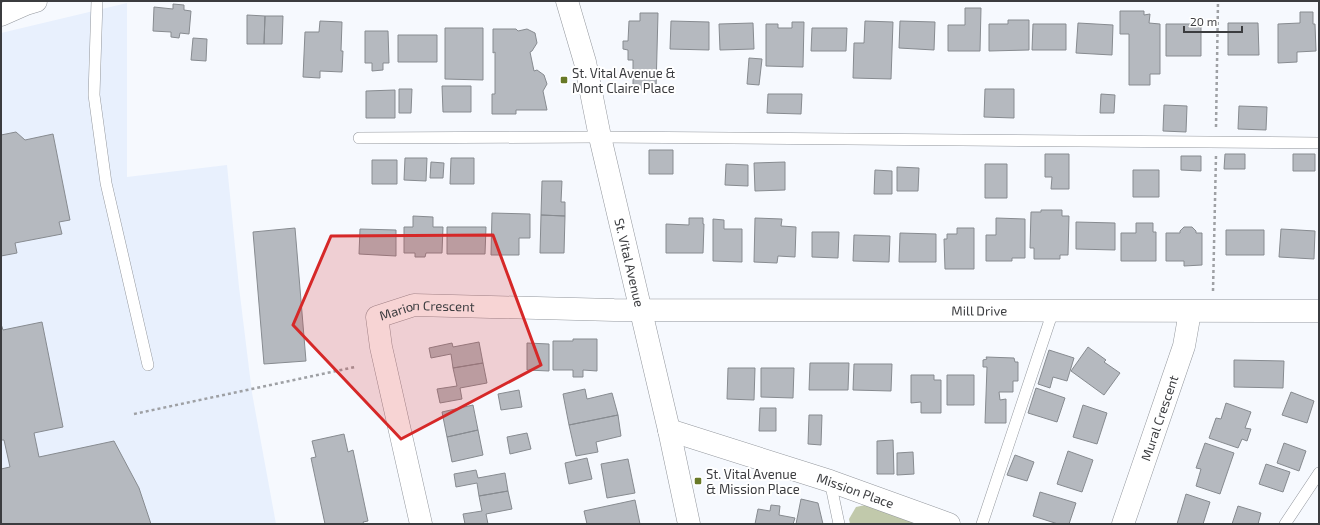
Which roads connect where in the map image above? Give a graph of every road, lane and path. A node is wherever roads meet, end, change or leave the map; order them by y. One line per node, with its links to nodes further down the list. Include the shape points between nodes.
1 (36, 1): 4 (street)
2 (97, 1): 12 (lane, via 94,95 106,183)
3 (567, 1): 5 (street, St. Vital Avenue, via 585,62)
4 (1, 15)
5 (600, 137): 6 (lane); 7 (lane); 8 (street, St. Vital Avenue)
6 (359, 138)
7 (1319, 143)
8 (640, 310): 9 (street, Mill Drive); 15 (street, St. Vital Avenue); 18 (street, Marion Crescent, via 414,305 377,317 381,347)
9 (1053, 311): 11 (street, Mill Drive); 22 (lane)
10 (1319, 311): 11 (street, Mill Drive)
11 (1190, 312): 23 (street, Mural Crescent, via 1184,346)
12 (148, 366)
13 (355, 367): 14 (path)
14 (134, 414)
15 (669, 430): 17 (street, Mission Place); 19 (street, St. Vital Avenue)
16 (1319, 473): 24 (lane)
17 (830, 481): 20 (lane); 21 (street, Mission Place)
18 (421, 524)
19 (689, 524)
20 (839, 524)
21 (949, 524)
22 (982, 524)
23 (1124, 524)
24 (1285, 524)

